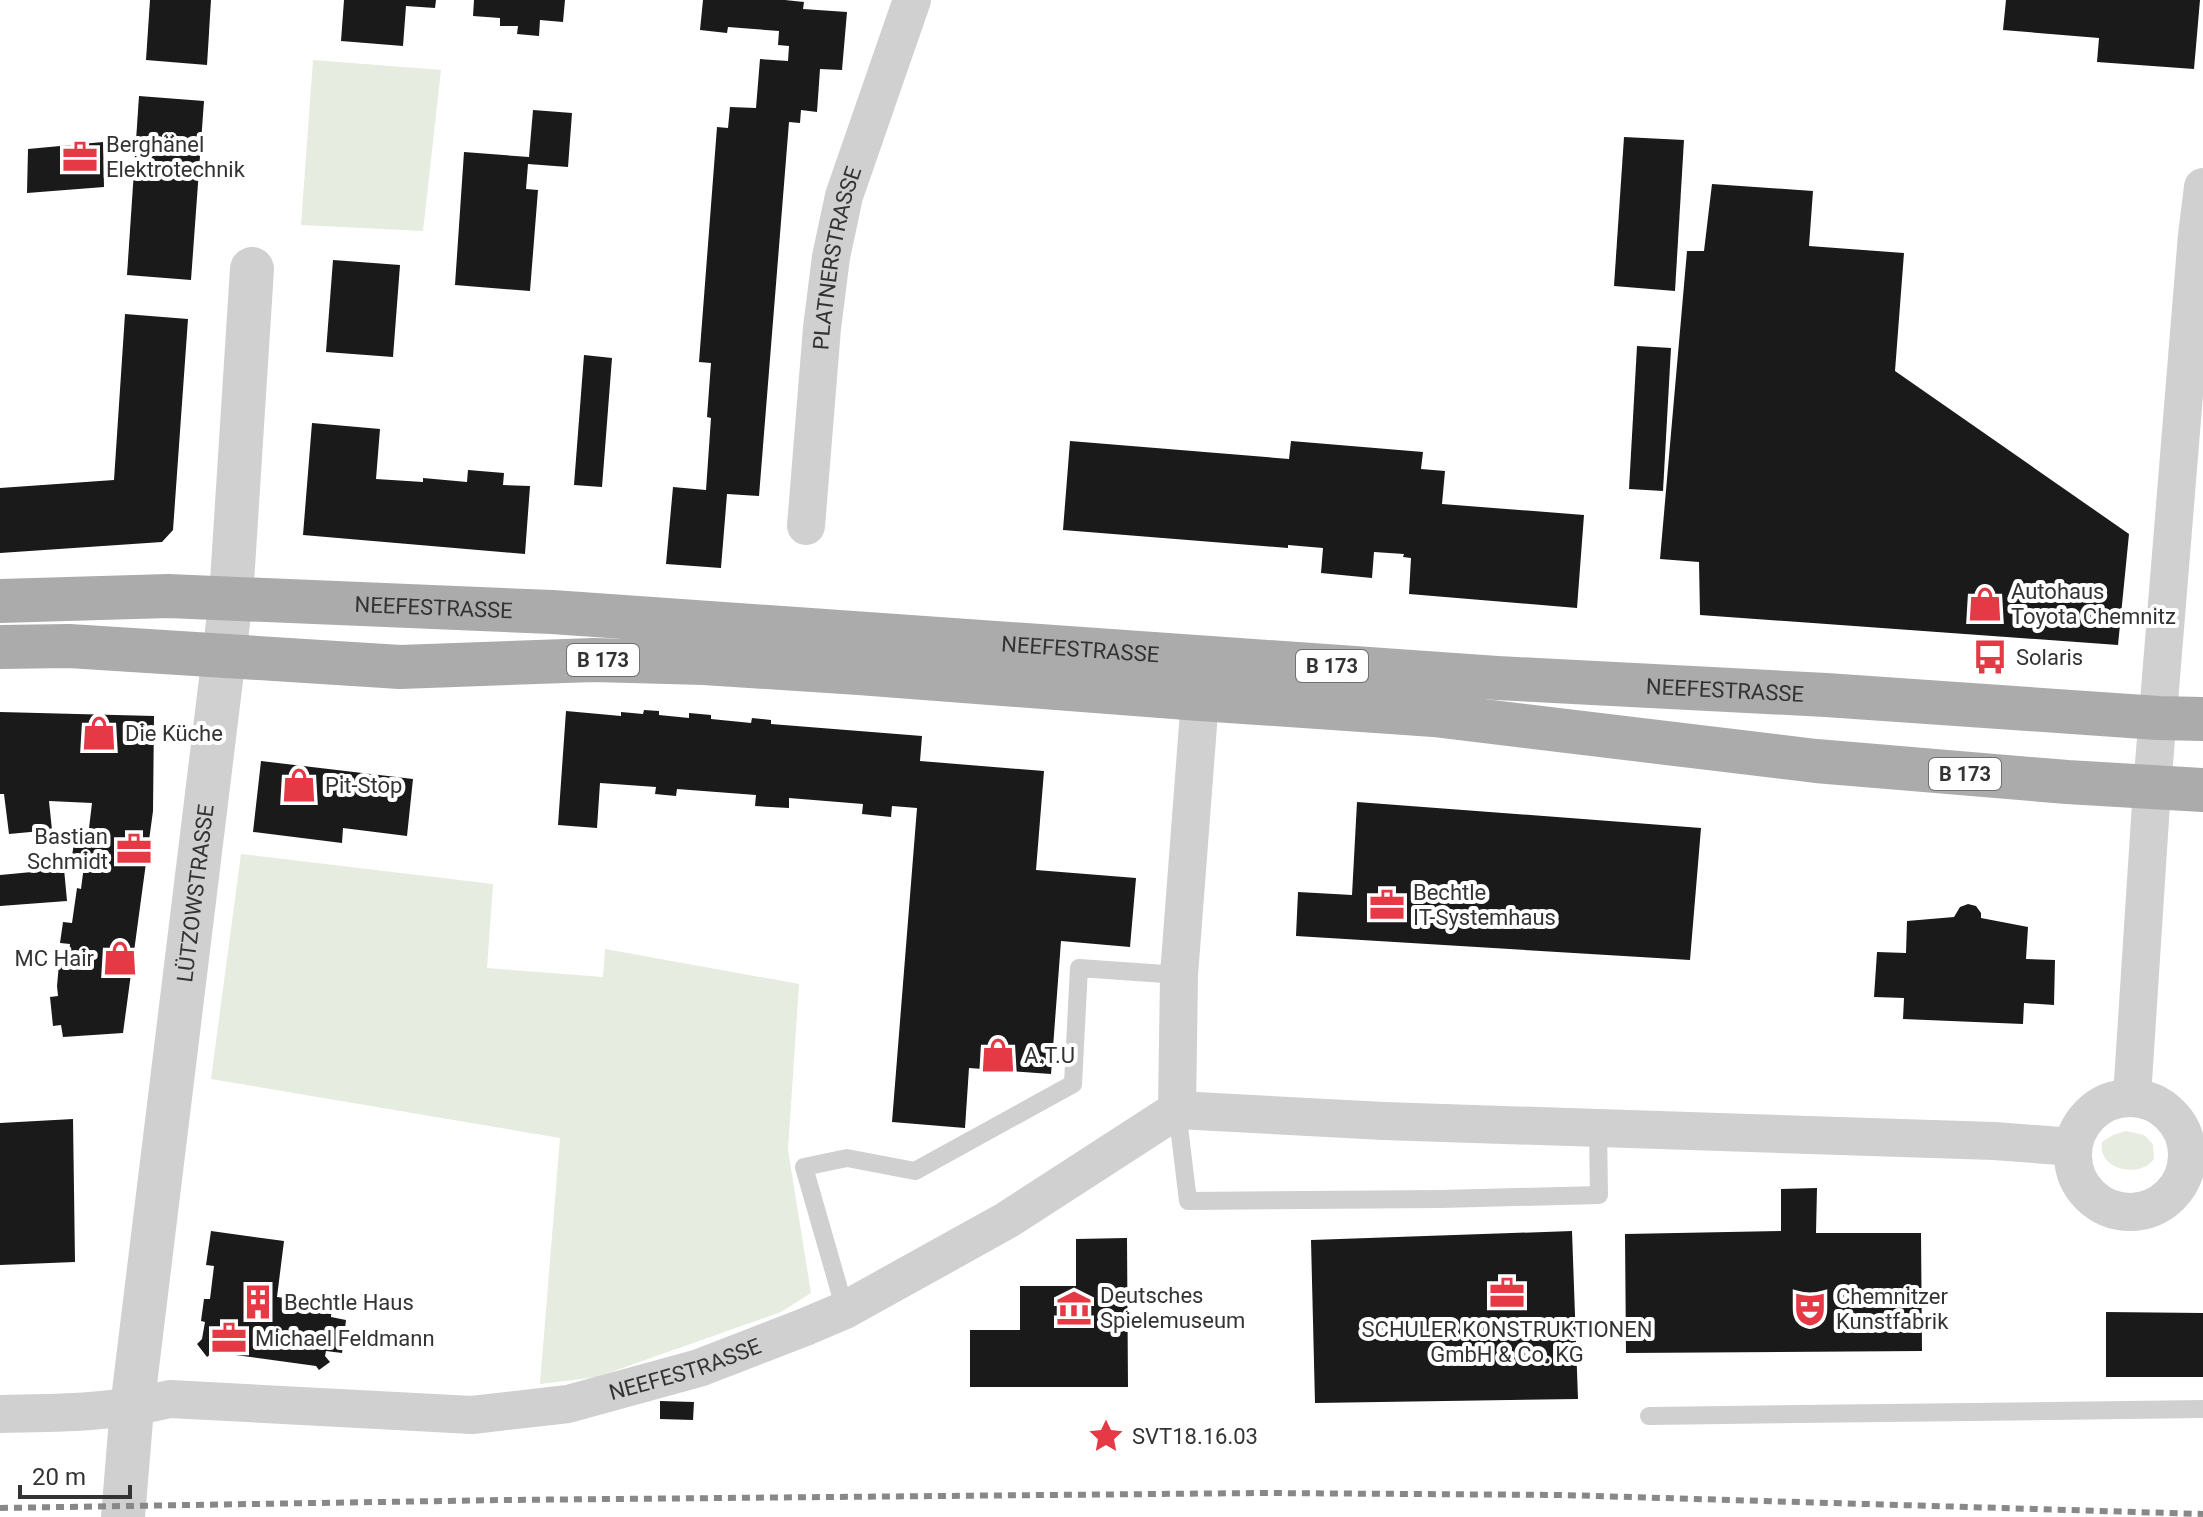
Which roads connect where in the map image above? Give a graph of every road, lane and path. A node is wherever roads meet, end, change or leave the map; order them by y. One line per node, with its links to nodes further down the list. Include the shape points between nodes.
1 (912, 0): 5 (street, PLATNERSTRASSE, via 844,196 831,257)
2 (2203, 187): 3 (street)
3 (2200, 235): 11 (street)
4 (252, 269): 6 (street, LÜTZOWSTRASSE)
5 (806, 526)
6 (231, 598): 7 (main road, NEEFESTRASSE / B 173); 9 (street, LÜTZOWSTRASSE); 11 (main road, NEEFESTRASSE / B 173, via 552,612)
7 (0, 601)
8 (0, 647): 9 (main road, NEEFESTRASSE / B 173)
9 (225, 656): 10 (main road, NEEFESTRASSE / B 173, via 400,667 594,660 704,663); 22 (street, LÜTZOWSTRASSE)
10 (1200, 699): 13 (main road, NEEFESTRASSE / B 173, via 1434,715 1816,761); 15 (street)
11 (2158, 718): 12 (main road, NEEFESTRASSE / B 173); 13 (street)
12 (2203, 719)
13 (2152, 788): 14 (main road, NEEFESTRASSE / B 173); 16 (street)
14 (2203, 790)
15 (1179, 975): 17 (street); 21 (lane, via 1079,968 1073,1084 915,1171 847,1158 804,1167)
16 (2132, 1097): 19 (street, via 2111,1100 2093,1111 2079,1127); 20 (street, via 2164,1108)
17 (1177, 1110): 18 (street); 18 (lane, via 1188,1201 1599,1195); 21 (street, NEEFESTRASSE, via 1007,1220)
18 (1598, 1129): 19 (street)
19 (2073, 1147): 20 (street, via 2074,1170 2085,1192 2103,1206 2126,1213 2150,1209 2170,1196)
20 (2195, 1154)
21 (845, 1310): 22 (street, NEEFESTRASSE, via 699,1368 568,1404 472,1415 170,1399)
22 (132, 1408): 24 (street, NEEFESTRASSE); 26 (street, LÜTZOWSTRASSE)
23 (2203, 1409): 25 (lane)
24 (0, 1414)
25 (1649, 1416)
26 (123, 1517)

